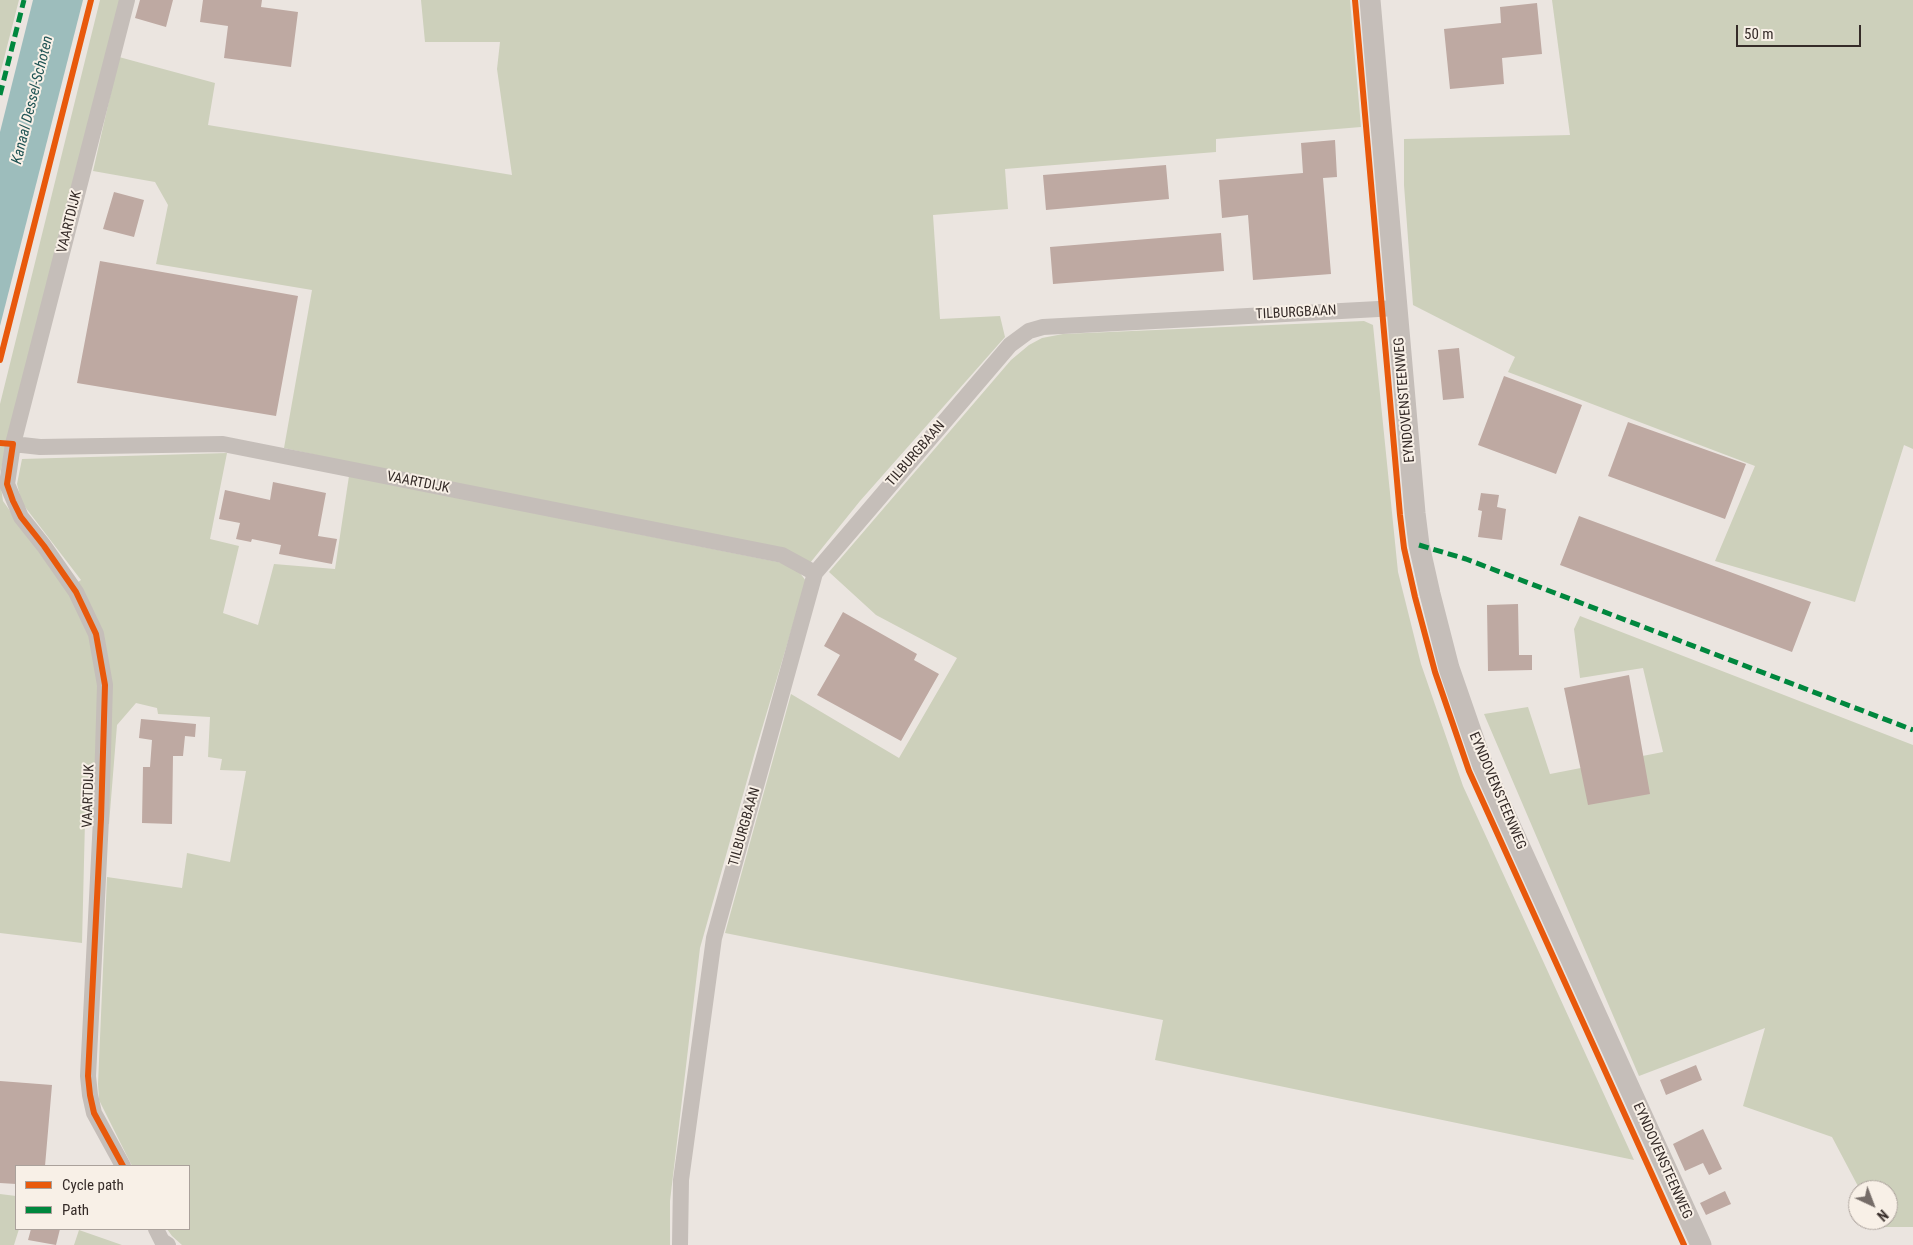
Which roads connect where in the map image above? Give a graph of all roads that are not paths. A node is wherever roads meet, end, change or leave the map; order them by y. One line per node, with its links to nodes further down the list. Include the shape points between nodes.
1 (127, 0): 4 (street, VAARTDIJK)
2 (1370, 0): 3 (street)
3 (1396, 308): 5 (street, TILBURGBAAN, via 1043,327 1029,331 1010,345); 10 (street, EYNDOVENSTEENWEG, via 1419,545 1449,668 1483,766)
4 (13, 444): 5 (street, VAARTDIJK, via 40,447 223,444 782,556); 6 (street, VAARTDIJK, via 7,484 13,501 21,517 76,592 96,634 105,685 88,1076 94,1113)
5 (815, 572): 9 (street, TILBURGBAAN, via 714,938 681,1180)
6 (122, 1165)
7 (156, 1230): 8 (street)
8 (168, 1245)
9 (680, 1245)
10 (1701, 1245)

